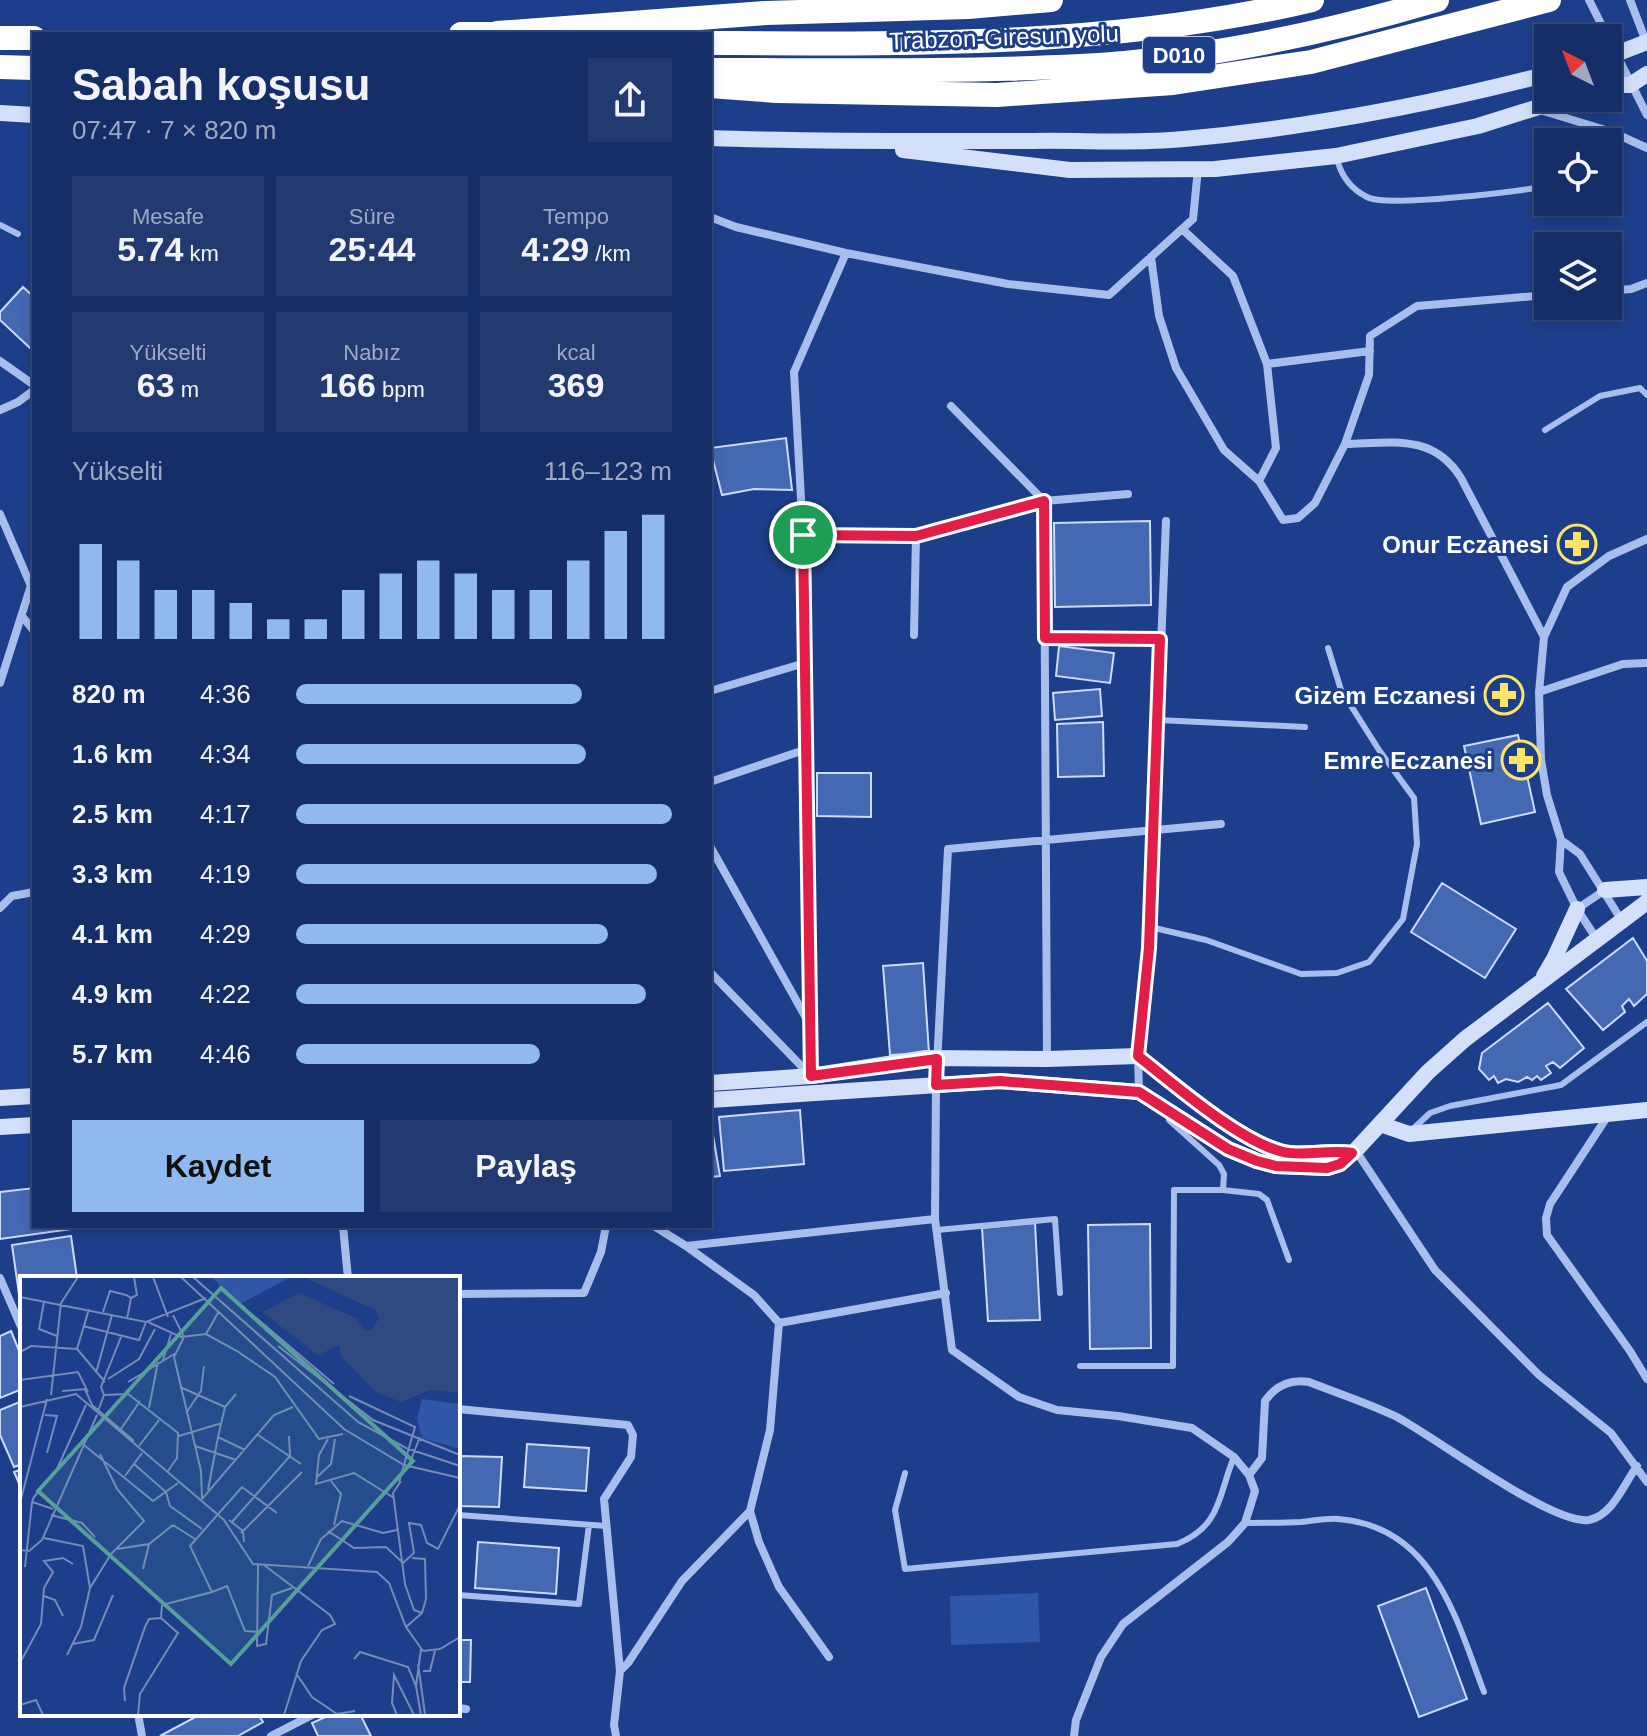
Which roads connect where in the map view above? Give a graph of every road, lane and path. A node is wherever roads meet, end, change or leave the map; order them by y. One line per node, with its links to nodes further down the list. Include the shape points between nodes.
1 (1051, 0): 8 (highway)
2 (1312, 0): 11 (highway, Trabzon-Giresun yolu / D010, via 1177,24 1075,35 912,44)
3 (1437, 0): 16 (highway, Trabzon-Giresun yolu / D010, via 1293,37 1083,66)
4 (1549, 0): 22 (highway, via 1311,62 1173,83 997,95)
5 (1589, 0): 7 (street)
6 (1630, 0): 12 (street)
7 (1599, 24)
8 (510, 32)
9 (0, 38): 10 (highway)
10 (32, 38)
11 (712, 43)
12 (1647, 43): 13 (street)
13 (1622, 52)
14 (0, 67): 15 (highway)
15 (32, 68)
16 (712, 70)
17 (1622, 72): 21 (street)
18 (1647, 74): 21 (street)
19 (1534, 78): 29 (street, via 1390,111 1180,140)
20 (1622, 85): 21 (street)
21 (1630, 85): 27 (street)
22 (712, 86)
23 (1534, 109): 31 (street)
24 (1549, 112): 30 (street)
25 (0, 113): 26 (street)
26 (32, 115)
27 (1647, 115)
28 (712, 138): 29 (street)
29 (830, 142): 32 (street, via 1070,170)
30 (1647, 148)
31 (1336, 156): 32 (street); 33 (lane, via 1341,176 1368,198 1424,200)
32 (1198, 169): 36 (street, via 1193,219)
33 (1534, 188)
34 (712, 218): 38 (street)
35 (0, 225): 37 (lane)
36 (1182, 229): 39 (street); 45 (street, via 1233,276)
37 (18, 234)
38 (846, 253): 39 (street, via 1008,284 1109,295); 58 (street, via 794,372)
39 (1151, 257): 53 (street, via 1159,316 1176,368 1224,450)
40 (1647, 283): 41 (street)
41 (1622, 290)
42 (1534, 296): 43 (street, via 1417,306 1370,336)
43 (1370, 351): 45 (street); 52 (street, via 1369,375)
44 (0, 361): 46 (street)
45 (1267, 364): 53 (street, via 1276,448)
46 (32, 386)
47 (32, 390): 50 (street)
48 (1647, 395): 51 (lane, via 1640,388 1600,396)
49 (951, 406): 55 (street)
50 (0, 410)
51 (1545, 430)
52 (1345, 444): 53 (street, via 1315,503 1298,518 1283,520); 66 (street, via 1414,444 1446,459)
53 (1259, 481)
54 (1128, 494): 55 (street)
55 (1044, 501): 59 (street); 67 (street)
56 (0, 514): 62 (street)
57 (1166, 521): 68 (street)
58 (803, 535): 59 (street); 70 (street)
59 (916, 536): 65 (street)
60 (1647, 539): 66 (street, via 1609,556 1567,587)
61 (32, 583): 62 (street)
62 (31, 586): 63 (street)
63 (22, 616): 64 (street); 72 (street)
64 (32, 628)
65 (914, 635)
66 (1544, 637): 74 (street)
67 (1045, 638): 68 (street); 81 (street)
68 (1160, 639): 75 (street)
69 (1328, 648): 91 (lane, via 1341,690 1414,798 1417,844 1403,919 1369,962 1337,973 1301,974 1206,940)
70 (805, 663): 73 (street); 77 (street)
71 (1647, 663): 74 (street, via 1623,664)
72 (0, 683)
73 (712, 690)
74 (1539, 692): 82 (street, via 1541,760)
75 (1158, 720): 76 (lane); 80 (street)
76 (1305, 727)
77 (807, 749): 78 (street); 96 (street)
78 (712, 781)
79 (1221, 824): 80 (street)
80 (1154, 832): 81 (street); 91 (street)
81 (1045, 840): 98 (street, via 948,849); 99 (street)
82 (1561, 840): 85 (street, via 1580,854); 89 (street, via 1559,872)
83 (712, 850): 96 (street)
84 (1647, 887): 85 (street)
85 (1605, 890): 89 (street); 90 (street)
86 (32, 892): 88 (street, via 12,896)
87 (1647, 902): 90 (street)
88 (0, 908)
89 (1577, 909): 92 (street); 94 (street)
90 (1622, 922): 92 (street)
91 (1150, 927): 97 (street)
92 (1598, 941): 94 (street)
93 (712, 974): 100 (street)
94 (1540, 982): 109 (street, via 1465,1039)
95 (1647, 1022): 112 (lane, via 1561,1085 1450,1106 1430,1113)
96 (811, 1026): 100 (street)
97 (1138, 1056): 99 (street); 103 (street); 113 (street, via 1263,1145 1286,1152)
98 (937, 1059): 99 (street); 100 (street); 102 (street)
99 (1047, 1059)
100 (811, 1076): 101 (street)
101 (712, 1083)
102 (936, 1085): 103 (street, via 1000,1081); 106 (street); 115 (street)
103 (1139, 1092): 113 (street, via 1228,1149 1257,1161 1327,1168); 114 (lane, via 1219,1165)
104 (32, 1096): 105 (street)
105 (0, 1098)
106 (712, 1100)
107 (1647, 1110): 108 (street)
108 (1611, 1113): 112 (street); 130 (street, via 1550,1204 1547,1235)
109 (1380, 1124): 112 (street); 113 (street)
110 (32, 1125): 111 (street)
111 (0, 1127)
112 (1409, 1134)
113 (1353, 1152): 133 (street, via 1435,1270 1539,1375 1611,1433)
114 (1223, 1190): 121 (lane, via 1259,1194 1267,1200); 129 (lane, via 1174,1190 1173,1366)
115 (935, 1219): 119 (street); 120 (street)
116 (343, 1228): 122 (street)
117 (606, 1228): 126 (street, via 584,1293)
118 (657, 1228): 120 (street)
119 (937, 1230): 124 (street); 125 (lane, via 1055,1219)
120 (686, 1246): 127 (street, via 754,1295)
121 (1289, 1260)
122 (348, 1276)
123 (0, 1278): 128 (street)
124 (946, 1293): 127 (street); 132 (street, via 952,1350 1019,1397 1057,1410 1192,1428)
125 (1060, 1293)
126 (460, 1294)
127 (779, 1323): 137 (street, via 770,1430)
128 (20, 1324)
129 (1080, 1366)
130 (1647, 1379)
131 (460, 1409): 141 (street, via 628,1425 633,1435 631,1457 604,1499)
132 (1234, 1457): 134 (lane, via 1209,1523 1177,1544 905,1569 895,1510); 135 (street)
133 (1637, 1466): 135 (street, via 1605,1512 1576,1519 1509,1489 1394,1416 1299,1381 1281,1385 1265,1401 1262,1458); 136 (street)
134 (905, 1473)
135 (1249, 1475): 139 (street, via 1255,1491)
136 (1647, 1482)
137 (750, 1511): 143 (street, via 779,1587); 144 (street, via 682,1581)
138 (460, 1515): 140 (lane)
139 (1245, 1523): 145 (lane, via 1337,1518 1371,1526 1401,1542 1442,1586); 151 (street, via 1123,1624 1101,1657)
140 (589, 1525): 141 (lane); 142 (lane, via 579,1604)
141 (606, 1526): 144 (street)
142 (460, 1595)
143 (829, 1657)
144 (620, 1671): 150 (street)
145 (1484, 1692)
146 (138, 1716): 148 (street)
147 (310, 1716): 149 (street)
148 (142, 1736)
149 (271, 1736)
150 (616, 1736)
151 (1074, 1736)

